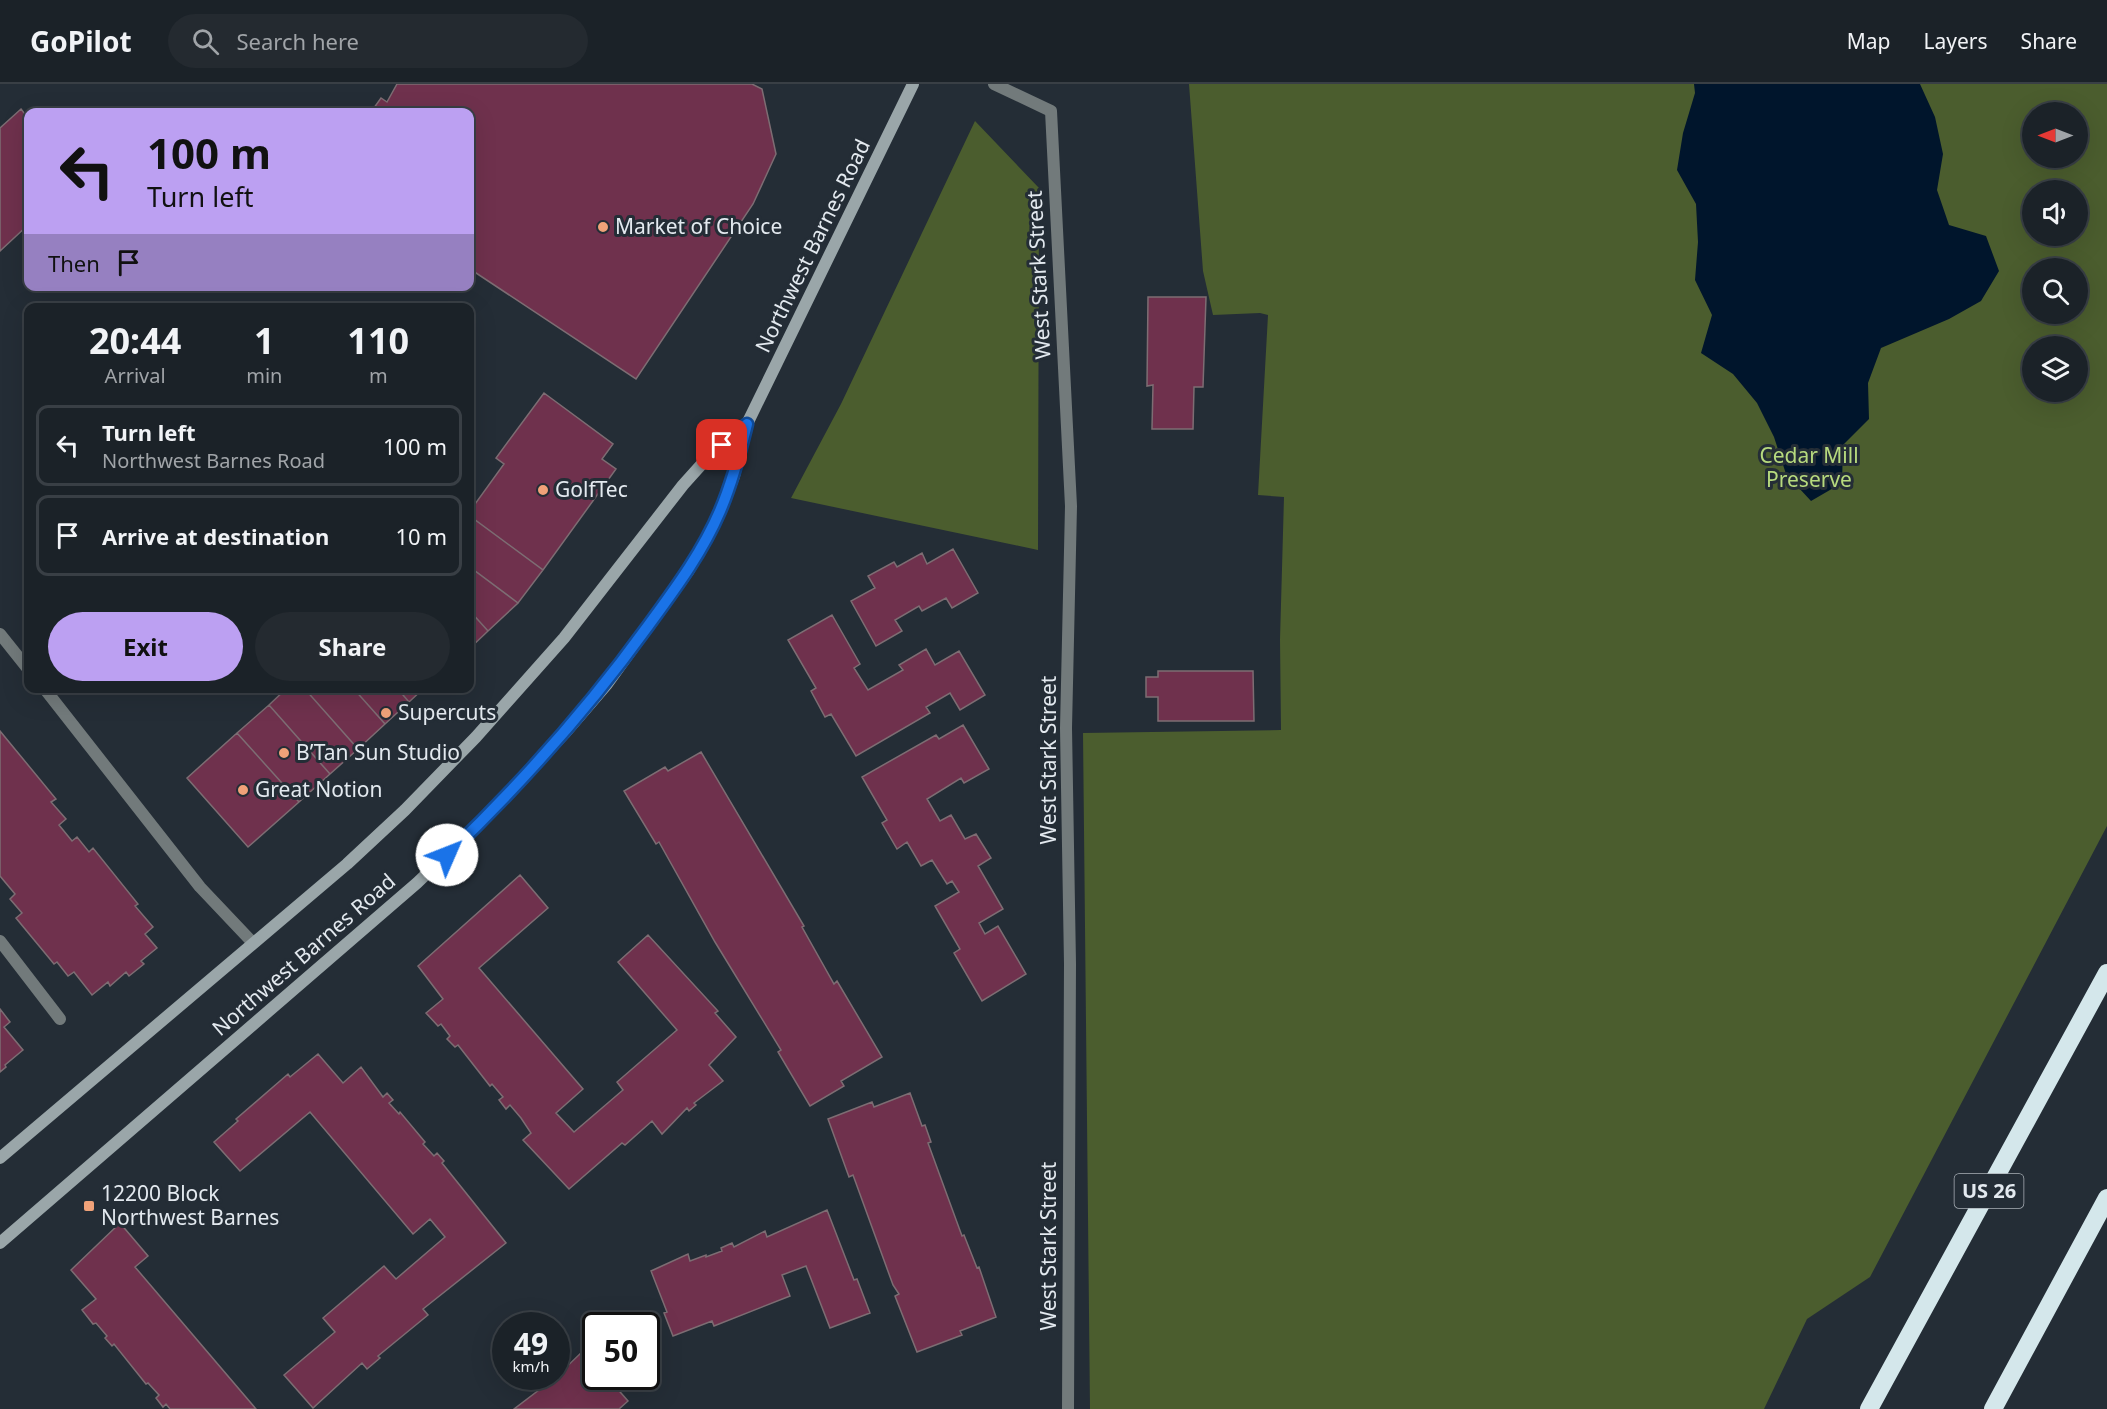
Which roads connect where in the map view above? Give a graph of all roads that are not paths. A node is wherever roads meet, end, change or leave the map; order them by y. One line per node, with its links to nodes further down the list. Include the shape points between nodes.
1 (913, 84): 3 (main road, Northwest Barnes Road)
2 (994, 84): 14 (street, West Stark Street, via 1051,111 1071,506 1066,728 1070,964)
3 (747, 424): 8 (main road, Northwest Barnes Road, via 683,486 564,638 476,737 347,864); 13 (main road, Northwest Barnes Road, via 734,476 689,570 607,684 564,734 417,883)
4 (0, 634): 5 (street)
5 (24, 664)
6 (48, 693): 8 (street, via 200,887)
7 (0, 941): 10 (street)
8 (253, 943): 11 (main road, Northwest Barnes Road)
9 (2107, 973): 15 (highway, US 26)
10 (60, 1018)
11 (0, 1158)
12 (2107, 1198): 16 (highway)
13 (0, 1244)
14 (1068, 1409)
15 (1869, 1409)
16 (1993, 1409)

